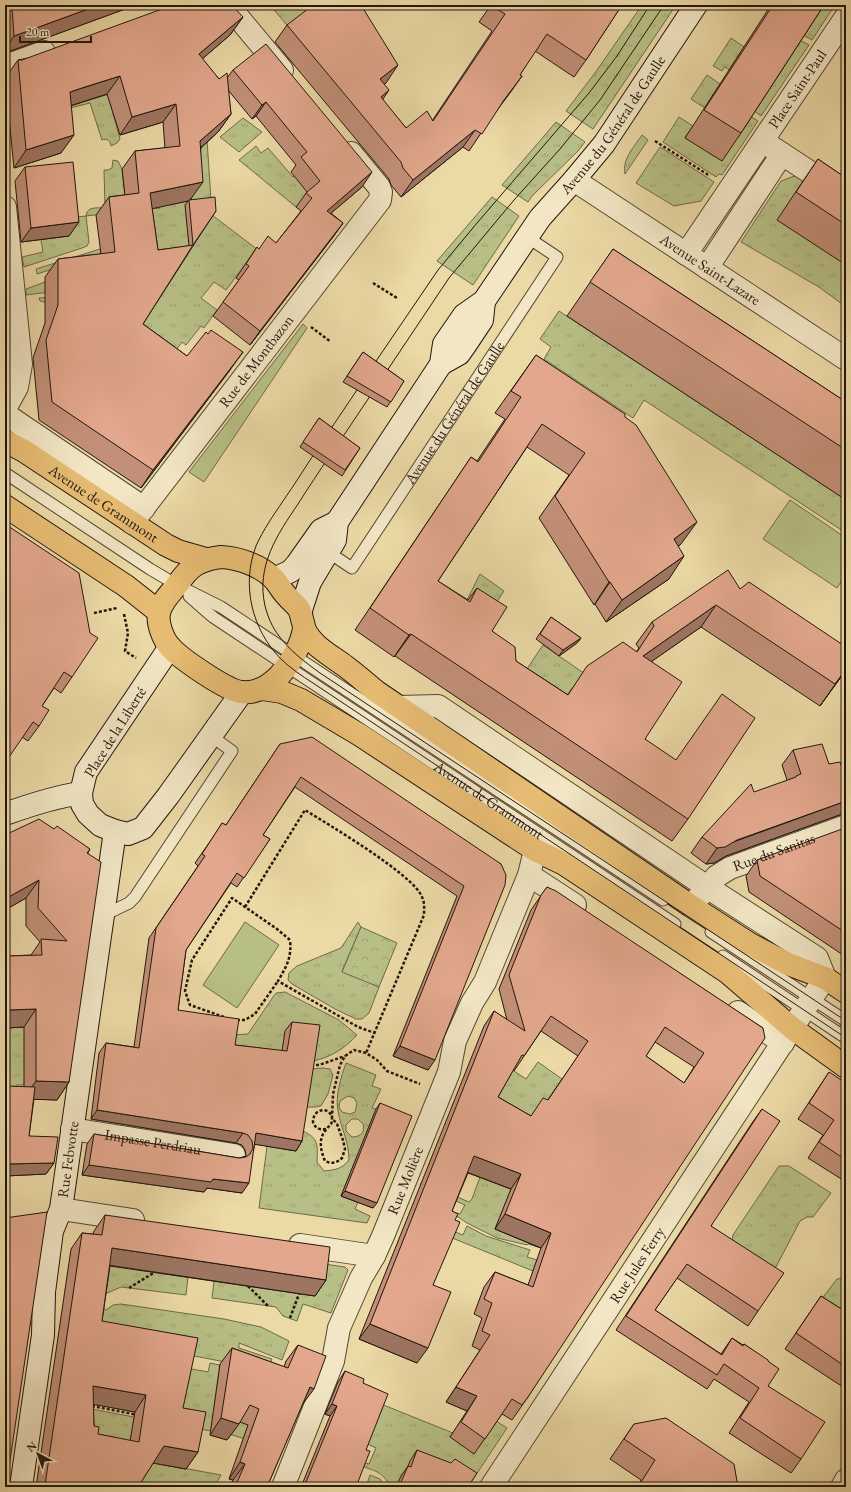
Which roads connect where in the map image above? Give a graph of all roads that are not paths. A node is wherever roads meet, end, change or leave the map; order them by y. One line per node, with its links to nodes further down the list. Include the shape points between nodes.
1 (228, 5): 6 (street)
2 (696, 5): 10 (street, Avenue du Général de Gaulle, via 604,144)
3 (846, 17): 8 (street, Place Saint-Paul)
4 (64, 45): 5 (street)
5 (5, 66)
6 (294, 84)
7 (339, 138): 23 (street, Rue de Montbazon, via 379,187 380,200)
8 (762, 141): 9 (street); 15 (street, Place Saint-Paul)
9 (782, 154): 11 (street); 16 (street)
10 (574, 180): 13 (street, Avenue du Général de Gaulle, via 540,218); 15 (street, Avenue Saint-Lazare)
11 (846, 196)
12 (5, 207): 14 (street)
13 (527, 237): 24 (street, Avenue du Général de Gaulle, via 484,301 482,320 459,354 441,364); 25 (lane, Avenue du Général de Gaulle, via 557,258 352,568)
14 (7, 246): 18 (street, via 20,364 17,387)
15 (686, 254): 16 (street, Avenue Saint-Lazare)
16 (707, 268): 17 (street, Avenue Saint-Lazare)
17 (846, 359)
18 (5, 409)
19 (5, 414): 23 (street, Avenue de Grammont)
20 (5, 441): 23 (main road, Avenue de Grammont)
21 (5, 473): 28 (lane, Avenue de Grammont)
22 (5, 506): 29 (main road, via 126,586)
23 (138, 515): 26 (main road, Avenue de Grammont, via 166,545)
24 (337, 522): 25 (street, Avenue du Général de Gaulle, via 335,540); 27 (street, Avenue du Général de Gaulle, via 321,530 291,571)
25 (328, 552): 30 (street, Avenue du Général de Gaulle, via 310,582)
26 (206, 559): 27 (main road, via 240,559); 28 (main road, via 184,574)
27 (274, 578): 30 (main road)
28 (176, 585): 29 (main road); 32 (lane, Avenue de Grammont, via 221,607)
29 (159, 612): 31 (main road, via 162,631)
30 (302, 619): 32 (main road, Place de la Liberté); 34 (main road, Avenue de Grammont, via 308,636 320,648)
31 (170, 647): 33 (main road, via 228,689); 36 (street, Place de la Liberté, via 86,772)
32 (290, 661): 33 (main road, Place de la Liberté, via 275,680); 46 (lane, Avenue de Grammont); 51 (lane, Avenue de Grammont)
33 (252, 691): 35 (street, Place de la Liberté); 40 (main road, Avenue de Grammont, via 282,692 301,700 360,735)
34 (398, 707): 42 (street, via 438,706); 43 (main road, Avenue de Grammont)
35 (211, 736): 39 (street, Place de la Liberté, via 143,828 128,834); 45 (lane, via 232,751 135,897 129,903)
36 (81, 794): 37 (street, via 33,803); 39 (street, Place de la Liberté, via 82,804 88,814 100,825)
37 (5, 814)
38 (846, 826): 42 (street, Rue du Sanitas, via 730,868 717,876)
39 (114, 831): 45 (street, Rue Febvotte)
40 (535, 850): 41 (street, Rue Molière); 53 (main road, Avenue de Grammont, via 564,864 727,972)
41 (529, 875): 44 (street); 61 (street, Rue Molière, via 485,982 472,1003 455,1041 449,1072)
42 (707, 887): 43 (street); 48 (street, via 817,958)
43 (691, 906): 48 (main road, Avenue de Grammont, via 750,944 788,964)
44 (590, 914)
45 (102, 916): 56 (street, Rue Febvotte)
46 (681, 928)
47 (694, 937): 51 (lane, Avenue de Grammont)
48 (825, 978): 49 (main road, Avenue de Grammont); 51 (street)
49 (846, 992)
50 (723, 1002): 53 (street, Avenue de Grammont)
51 (808, 1004): 52 (lane, Avenue de Grammont); 53 (street); 54 (lane, Avenue de Grammont)
52 (846, 1021)
53 (788, 1036): 55 (main road, Avenue de Grammont); 65 (street, Rue Jules Ferry)
54 (846, 1038)
55 (846, 1067)
56 (72, 1129): 57 (street, Impasse Perdriau); 58 (street, Rue Febvotte)
57 (234, 1155)
58 (61, 1209): 59 (street); 63 (street, Rue Febvotte, via 52,1231 44,1292 43,1335)
59 (154, 1223)
60 (278, 1242): 61 (street)
61 (374, 1256): 64 (street, Rue Molière, via 361,1278 340,1328 333,1361)
62 (846, 1480): 66 (street)
63 (21, 1487)
64 (283, 1487)
65 (491, 1487)
66 (842, 1487)

